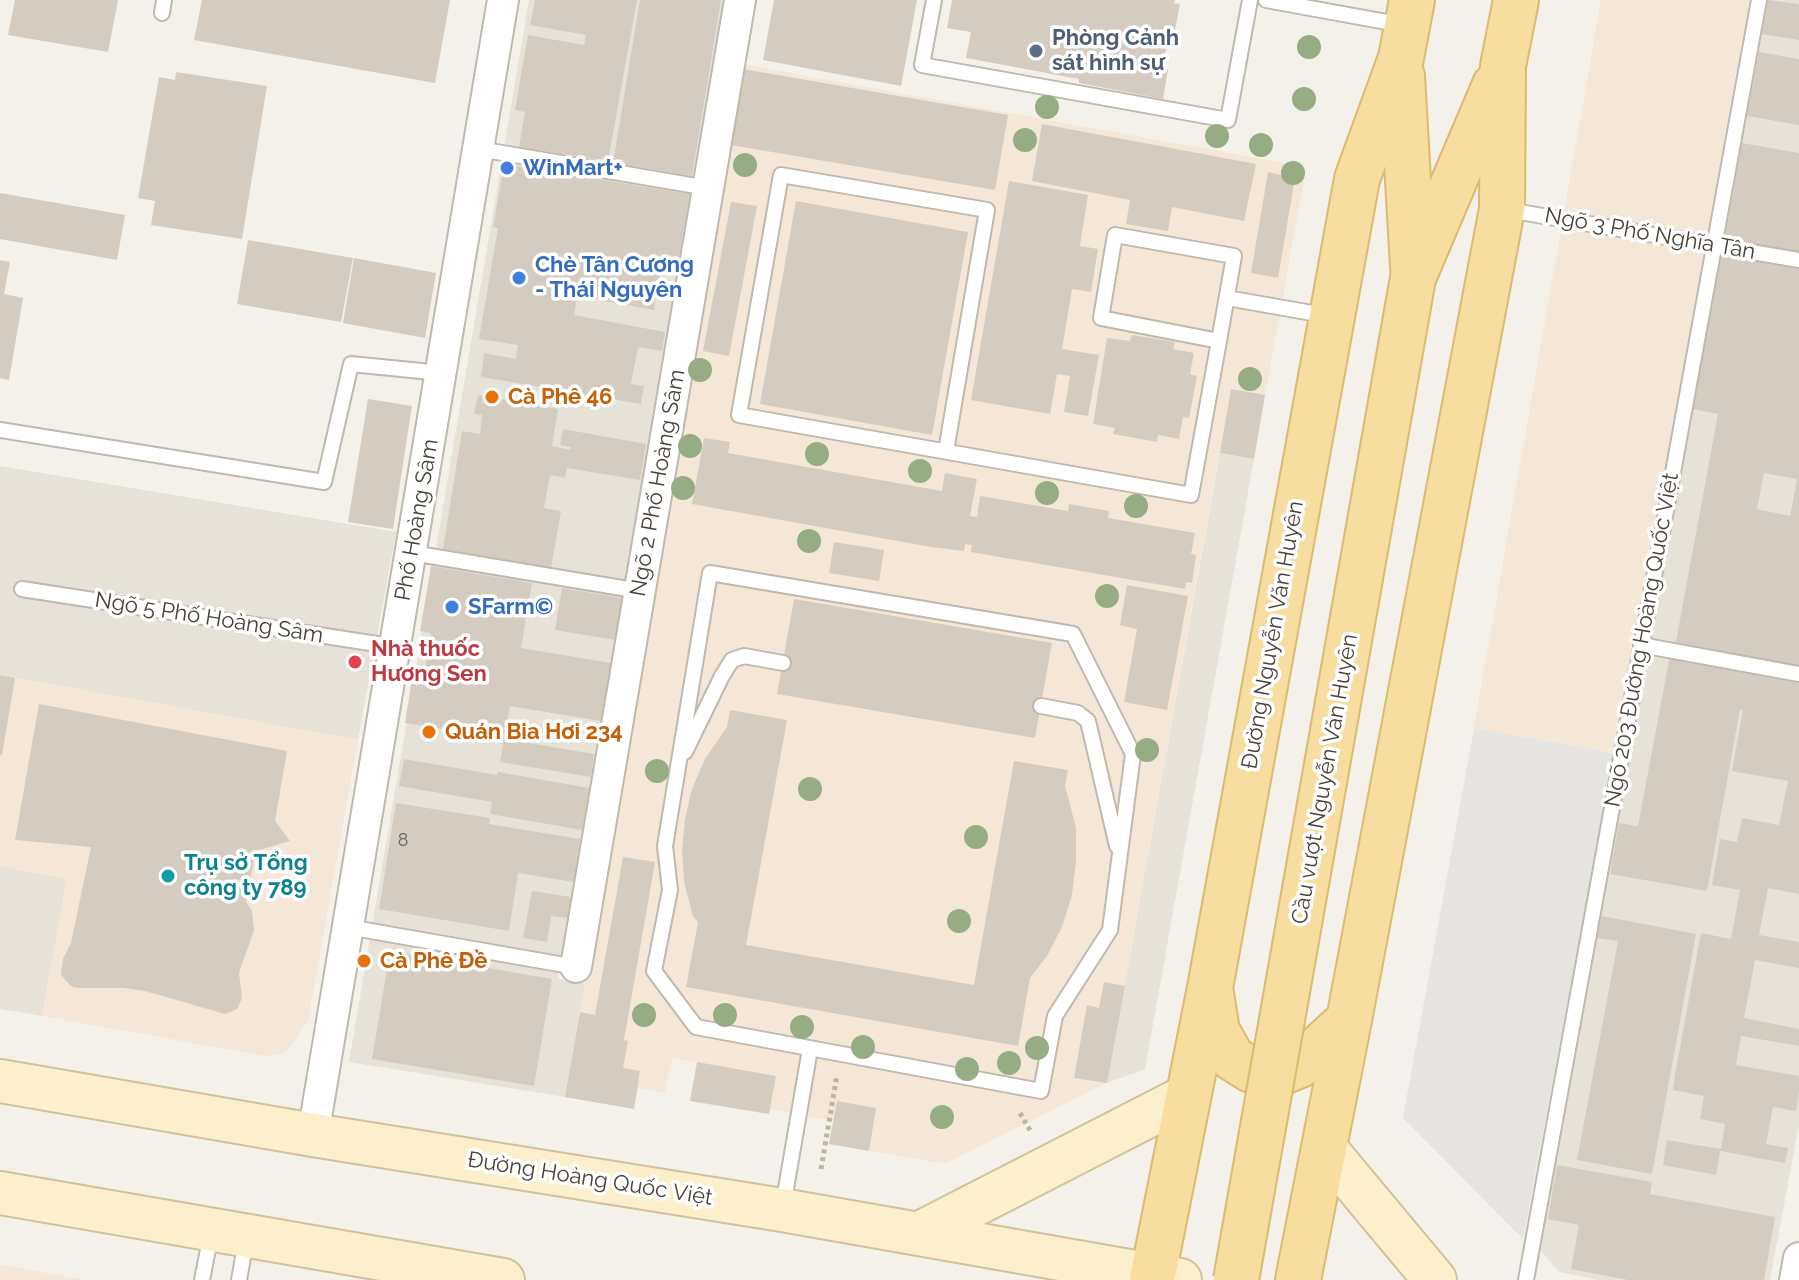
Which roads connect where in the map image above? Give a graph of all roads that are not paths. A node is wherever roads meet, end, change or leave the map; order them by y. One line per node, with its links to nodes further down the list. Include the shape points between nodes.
1 (503, 0): 10 (street, Phố Hoàng Sâm)
2 (740, 0): 11 (street, Ngõ 2 Phố Hoàng Sâm)
3 (934, 0): 4 (lane, via 922,65 1228,120)
4 (1250, 0)
5 (1266, 0): 8 (lane)
6 (1516, 0): 9 (main road)
7 (1759, 0): 13 (lane, Ngõ 203 Đường Hoàng Quốc Việt)
8 (1406, 28): 15 (main road, Cầu vượt Nguyễn Văn Huyên); 17 (main road, Đường Nguyễn Văn Huyên, via 1357,179)
9 (1503, 66): 12 (main road); 15 (main road, Cầu vượt Nguyễn Văn Huyên)
10 (479, 149): 11 (lane); 19 (street, Phố Hoàng Sâm)
11 (708, 188): 24 (street, Ngõ 2 Phố Hoàng Sâm)
12 (1502, 209): 13 (lane, Ngõ 3 Phố Nghĩa Tân); 35 (main road)
13 (1714, 245): 14 (lane, Ngõ 3 Phố Nghĩa Tân); 25 (lane, Ngõ 203 Đường Hoàng Quốc Việt)
14 (1799, 260)
15 (1413, 278): 50 (main road, Cầu vượt Nguyễn Văn Huyên, bridge)
16 (1227, 298): 17 (lane); 18 (lane); 18 (lane, via 1234,256 1115,235 1101,318)
17 (1330, 316): 34 (main road, Đường Nguyễn Văn Huyên)
18 (1219, 341): 21 (lane, via 1191,495)
19 (442, 373): 20 (lane, via 351,364 324,482); 22 (street, Phố Hoàng Sâm)
20 (0, 430)
21 (946, 451): 21 (lane, via 739,415 781,175 987,210)
22 (412, 553): 24 (lane); 26 (street, Phố Hoàng Sâm)
23 (22, 589): 26 (lane, Ngõ 5 Phố Hoàng Sâm)
24 (640, 591): 33 (street, Ngõ 2 Phố Hoàng Sâm)
25 (1641, 645): 28 (lane); 53 (lane, Ngõ 203 Đường Hoàng Quốc Việt)
26 (396, 647): 32 (street, Phố Hoàng Sâm)
27 (783, 663): 30 (lane, via 744,656 732,660)
28 (1799, 674)
29 (1041, 706): 31 (lane, via 1078,713 1088,721)
30 (678, 767): 31 (lane, via 710,573 1073,634 1133,754); 36 (lane, via 665,846 670,890 654,971 696,1027)
31 (1119, 859): 36 (lane, via 1110,930 1055,1016 1041,1091)
32 (348, 927): 33 (lane); 39 (street, Phố Hoàng Sâm)
33 (576, 967)
34 (1210, 988): 35 (main road, via 1217,1031 1232,1058 1251,1070 1278,1074 1300,1065); 38 (main road, Đường Nguyễn Văn Huyên)
35 (1349, 1020): 40 (main road)
36 (810, 1049): 42 (lane)
37 (0, 1081): 39 (main road, Đường Hoàng Quốc Việt)
38 (1189, 1095): 44 (main road); 47 (main road, Đường Nguyễn Văn Huyên)
39 (313, 1135): 42 (main road, Đường Hoàng Quốc Việt)
40 (1324, 1147): 51 (main road); 52 (main road)
41 (0, 1193): 43 (main road)
42 (782, 1210): 44 (main road, Đường Hoàng Quốc Việt)
43 (229, 1233): 46 (main road); 48 (lane); 49 (lane)
44 (918, 1234): 47 (main road, Đường Hoàng Quốc Việt)
45 (1799, 1258): 54 (street)
46 (484, 1278)
47 (1161, 1278)
48 (202, 1280)
49 (239, 1280)
50 (1236, 1280)
51 (1298, 1280)
52 (1435, 1280)
53 (1526, 1280)
54 (1795, 1280)

